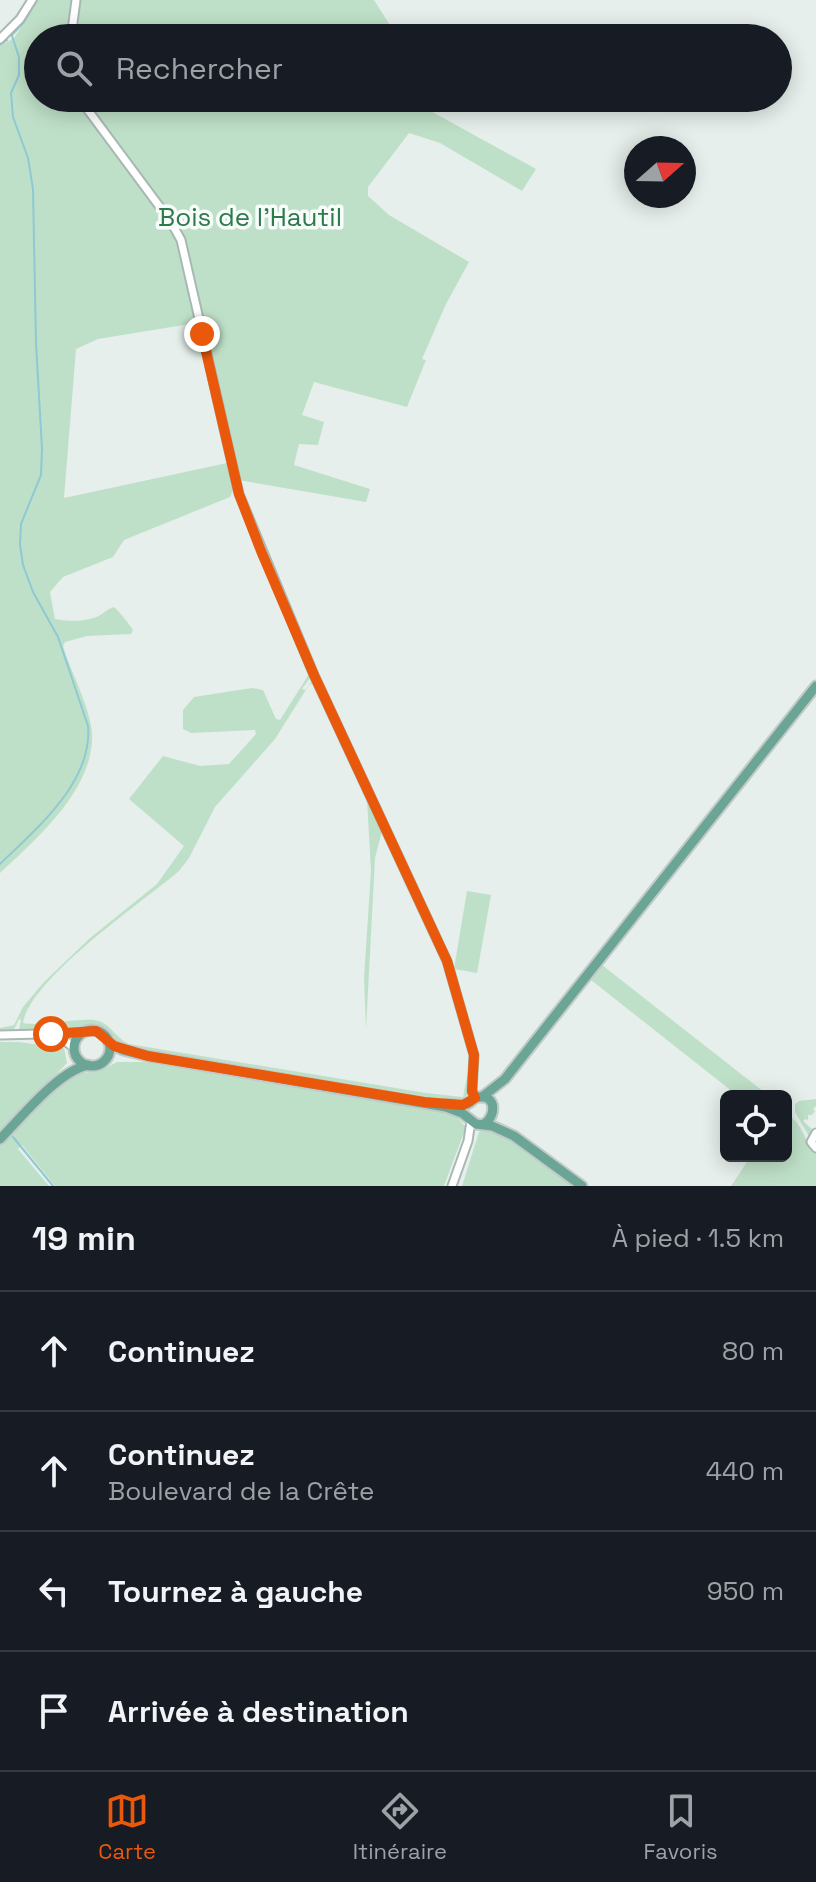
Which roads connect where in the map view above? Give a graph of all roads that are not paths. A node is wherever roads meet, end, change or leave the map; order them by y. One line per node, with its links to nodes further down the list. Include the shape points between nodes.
1 (32, 0): 4 (street)
2 (76, 0): 3 (street)
3 (73, 24)
4 (0, 39)
5 (89, 112): 16 (street, via 181,240 239,494 314,675 447,961 474,1055)
6 (816, 686): 14 (main road)
7 (82, 1033): 8 (street); 9 (main road, via 99,1032); 10 (main road)
8 (0, 1037): 10 (street, via 61,1038)
9 (109, 1043): 11 (main road); 12 (main road)
10 (74, 1051): 13 (main road); 15 (main road)
11 (148, 1056): 12 (main road); 17 (main road)
12 (106, 1059): 13 (main road)
13 (88, 1065): 15 (main road)
14 (505, 1079): 16 (main road); 18 (main road)
15 (50, 1089): 22 (main road)
16 (475, 1099): 17 (main road, via 459,1105); 18 (main road); 19 (main road, via 467,1109)
17 (424, 1102): 19 (main road)
18 (493, 1110): 19 (main road); 21 (main road)
19 (476, 1122): 21 (main road); 24 (street)
20 (816, 1133): 23 (street)
21 (514, 1136): 25 (main road)
22 (0, 1139)
23 (813, 1145)
24 (452, 1186)
25 (582, 1186)

